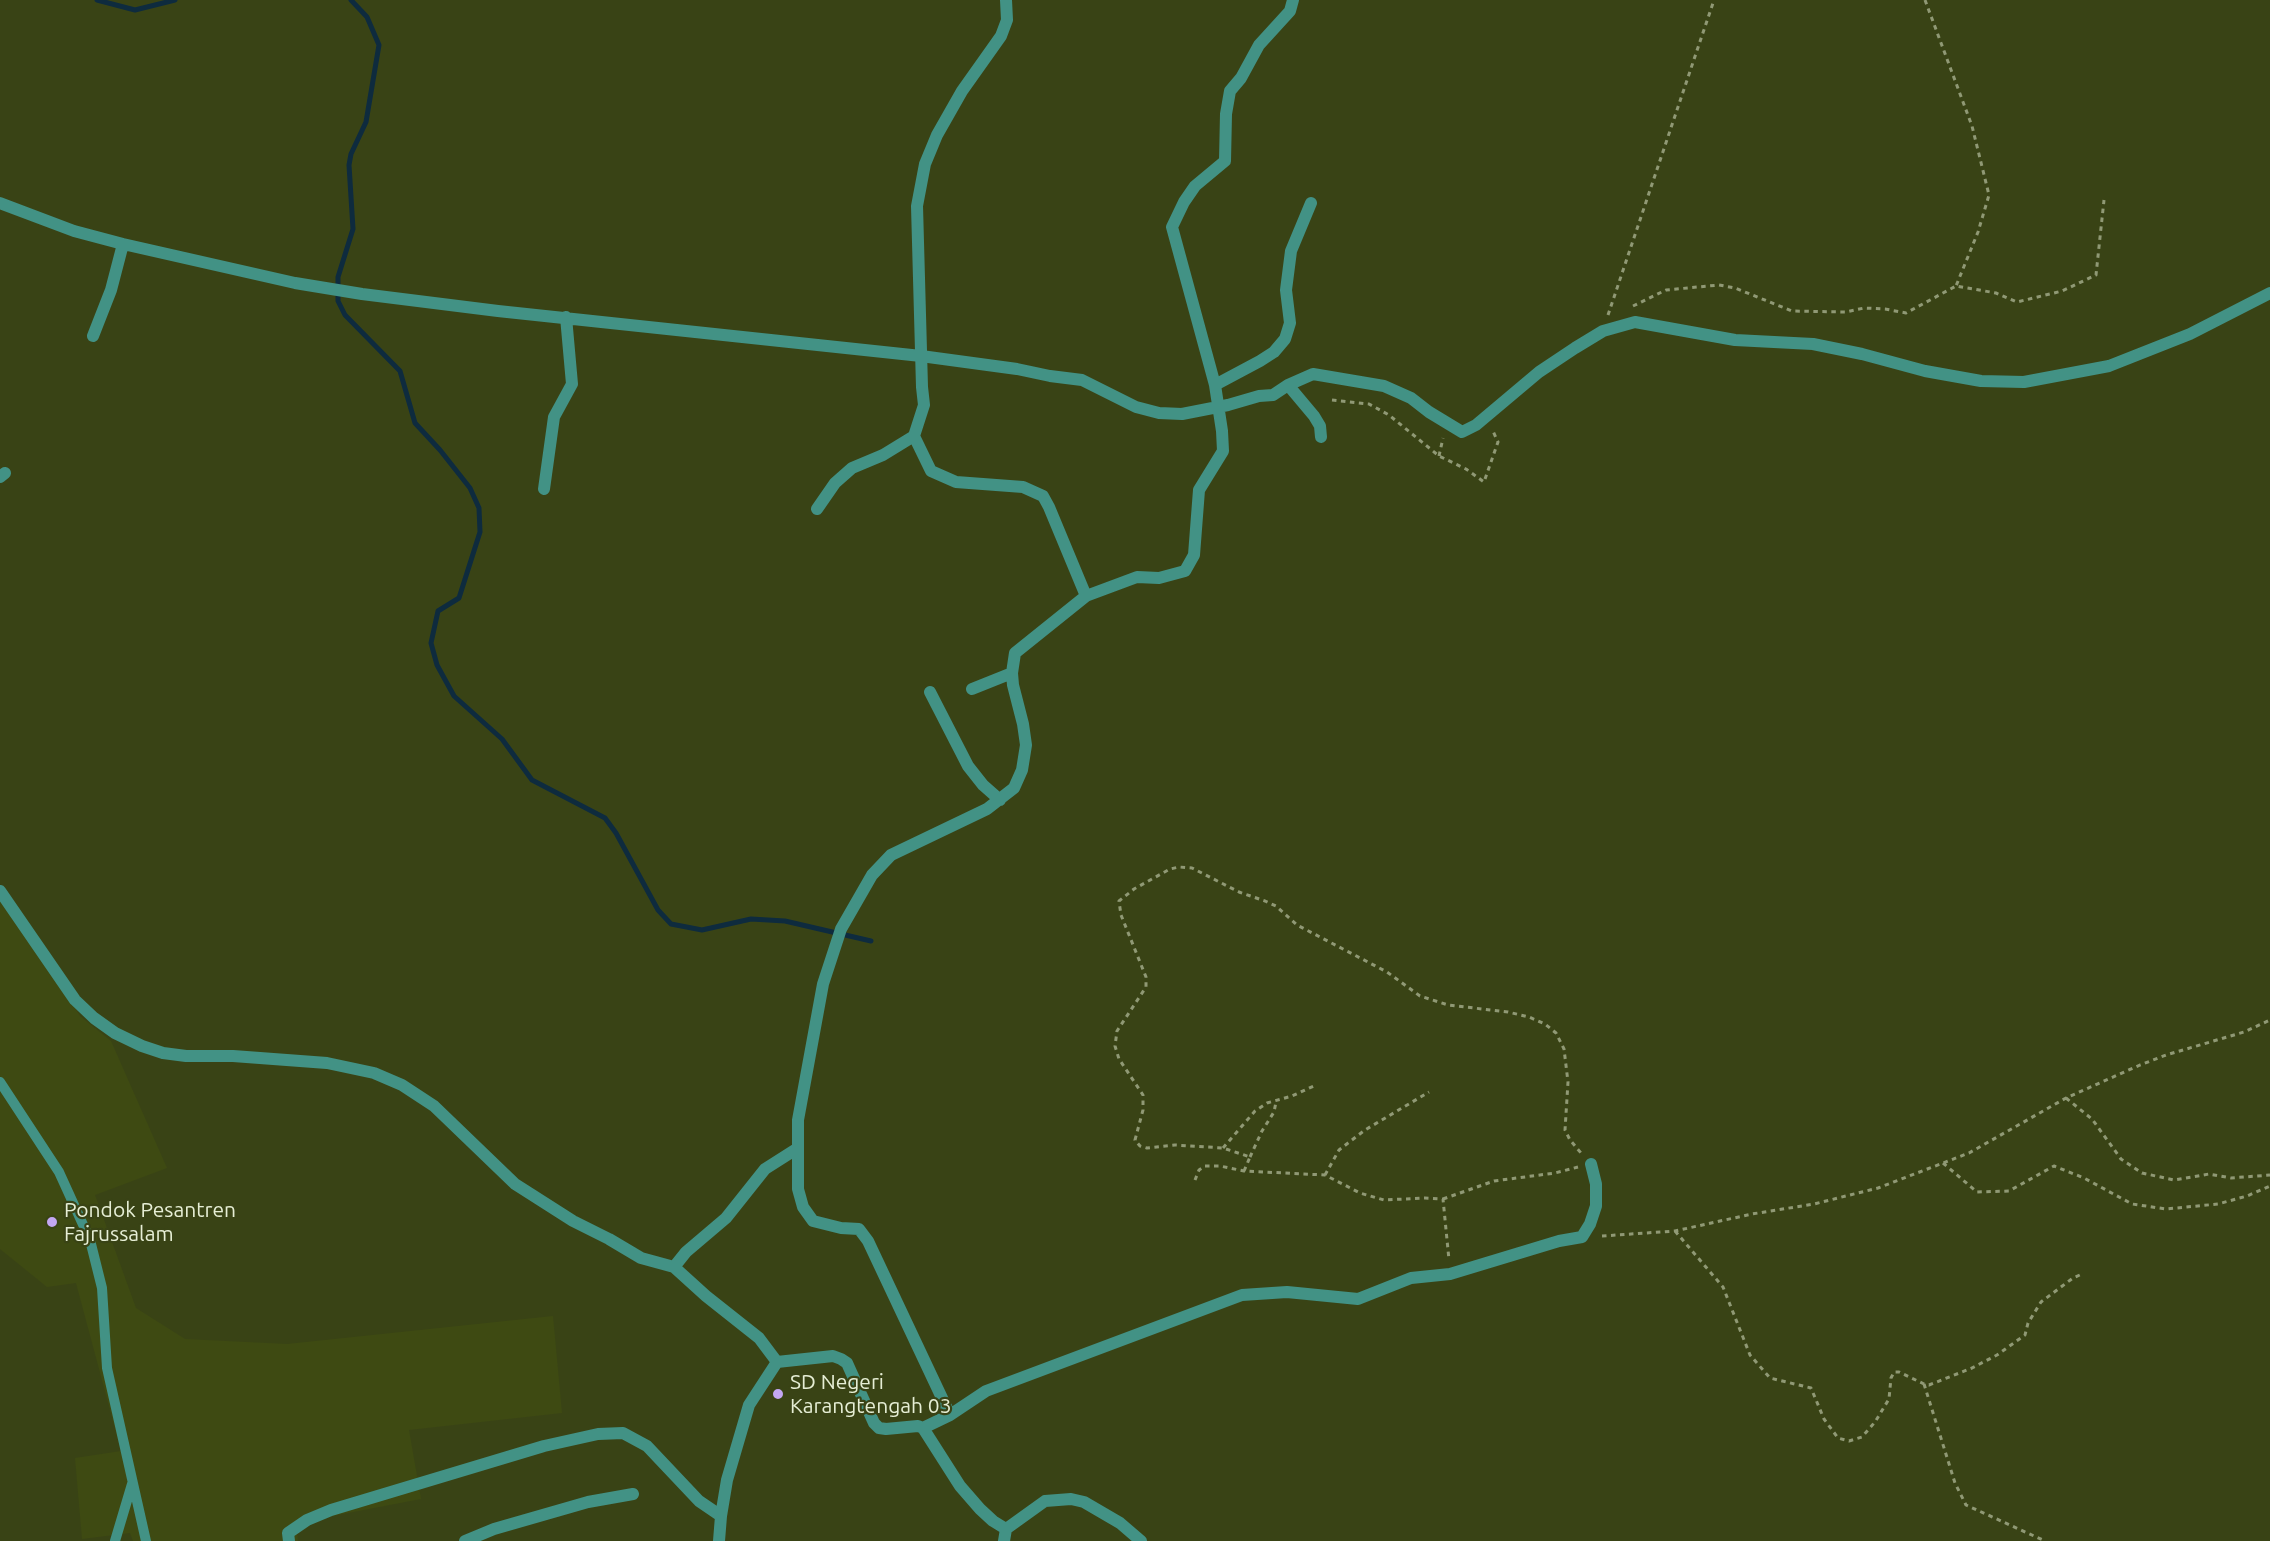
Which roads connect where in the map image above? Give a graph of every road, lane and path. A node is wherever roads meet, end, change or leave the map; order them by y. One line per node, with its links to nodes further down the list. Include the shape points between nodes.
1 (1006, 0): 15 (street, via 1007,20 1001,36 962,91 925,164 917,206)
2 (1293, 0): 17 (street, via 1290,11 1259,45 1230,91 1225,161 1195,186 1172,227)
3 (1714, 0): 12 (path, via 1607,317)
4 (1925, 0): 9 (path, via 1972,126 1989,195)
5 (2104, 200): 9 (path, via 2096,275 2062,291 2017,302 1996,293)
6 (0, 203): 8 (street, via 74,231)
7 (1311, 203): 17 (street, via 1291,251 1286,290 1290,322 1285,339 1260,361)
8 (123, 244): 13 (street, via 295,283); 14 (street)
9 (1956, 286): 11 (path, via 1906,313 1875,308 1792,311 1719,285 1666,290)
10 (2270, 293): 20 (street, via 2190,334 2109,366 2024,382 1981,381 1813,344 1735,340 1635,322 1604,331 1575,348 1539,372)
11 (1628, 308)
12 (1618, 312)
13 (566, 317): 15 (street); 23 (street, via 572,384 554,417)
14 (93, 336)
15 (921, 356): 19 (street, via 1082,380 1136,407 1159,413 1182,414); 21 (street, via 924,405)
16 (1288, 385): 19 (street, via 1273,395); 20 (street, via 1313,374 1384,386 1411,398 1462,432); 22 (street, via 1314,416)
17 (1215, 386): 19 (street)
18 (1332, 400): 20 (path, via 1369,404 1389,415 1439,456 1466,468 1484,482 1498,442)
19 (1220, 406): 25 (street, via 1223,451 1199,490 1194,555 1185,571 1159,578 1137,577)
20 (1486, 417)
21 (914, 436): 24 (street, via 852,468 835,483); 25 (street, via 931,471 956,482 1023,487 1043,496)
22 (1322, 437)
23 (544, 489)
24 (817, 509)
25 (1086, 596): 26 (street, via 1015,653)
26 (1012, 673): 27 (street); 29 (street, via 1026,745 1014,788)
27 (972, 689)
28 (930, 692): 29 (street, via 968,766)
29 (1000, 800): 37 (street, via 891,855 872,875 841,929 823,984 798,1120)
30 (0, 891): 50 (street, via 75,1000 115,1033 163,1053 327,1063 374,1073 434,1106 514,1184 642,1257)
31 (2270, 1020): 35 (path, via 2244,1032 2166,1055)
32 (0, 1082): 57 (lane, via 59,1172 90,1240 102,1288 107,1368)
33 (1316, 1085): 36 (path)
34 (1429, 1092): 44 (path, via 1339,1150)
35 (2066, 1098): 41 (path); 43 (path, via 2092,1119 2121,1159 2142,1173 2174,1180 2208,1174 2230,1178)
36 (1276, 1101): 38 (path, via 1255,1111); 39 (path)
37 (798, 1148): 50 (street, via 765,1169 726,1218); 55 (street, via 798,1189 803,1207 813,1221 859,1229 868,1241)
38 (1222, 1148): 39 (path); 40 (path, via 1140,1146 1136,1140 1143,1095 1115,1046 1118,1031 1146,987 1119,901 1134,889 1179,867 1192,868 1276,906 1297,925 1387,972 1420,996 1448,1005 1508,1012 1545,1024 1556,1033 1564,1049 1568,1082 1565,1130)
39 (1250, 1157): 42 (path)
40 (1591, 1164): 47 (path, via 1494,1181); 49 (street, via 1596,1206)
41 (1943, 1164): 46 (path, via 1977,1192 2009,1191 2054,1166 2132,1204 2166,1209 2218,1204); 48 (path, via 1859,1193)
42 (1244, 1171): 44 (path); 45 (path, via 1205,1166)
43 (2270, 1174)
44 (1325, 1175): 47 (path, via 1384,1200)
45 (1195, 1180)
46 (2270, 1186)
47 (1443, 1199): 51 (path)
48 (1675, 1231): 49 (path); 54 (path, via 1723,1287 1750,1355 1770,1378 1811,1388 1824,1419 1838,1438 1849,1441 1862,1437 1875,1422 1889,1399 1894,1372)
49 (1582, 1237): 51 (street, via 1559,1240)
50 (674, 1267): 53 (street, via 759,1338)
51 (1450, 1274): 55 (street, via 1411,1278 1358,1299 1287,1292 1242,1295 986,1391)
52 (2082, 1274): 54 (path, via 2041,1302 2025,1335 1997,1355)
53 (777, 1362): 56 (street, via 833,1356 841,1359 847,1363 879,1428); 59 (street, via 748,1405)
54 (1924, 1384): 67 (path, via 1955,1483 1966,1505)
55 (950, 1416): 56 (street)
56 (923, 1428): 60 (street, via 960,1486)
57 (132, 1481): 61 (lane); 62 (lane)
58 (633, 1494): 64 (street, via 588,1502)
59 (721, 1516): 63 (street, via 699,1501 647,1446 623,1433 598,1434 544,1446 332,1510 306,1520 288,1533); 65 (street)
60 (1005, 1535): 66 (street, via 1045,1501 1071,1499 1084,1502 1120,1523)
61 (115, 1541)
62 (146, 1541)
63 (289, 1541)
64 (465, 1541)
65 (719, 1541)
66 (1141, 1541)
67 (2045, 1541)

